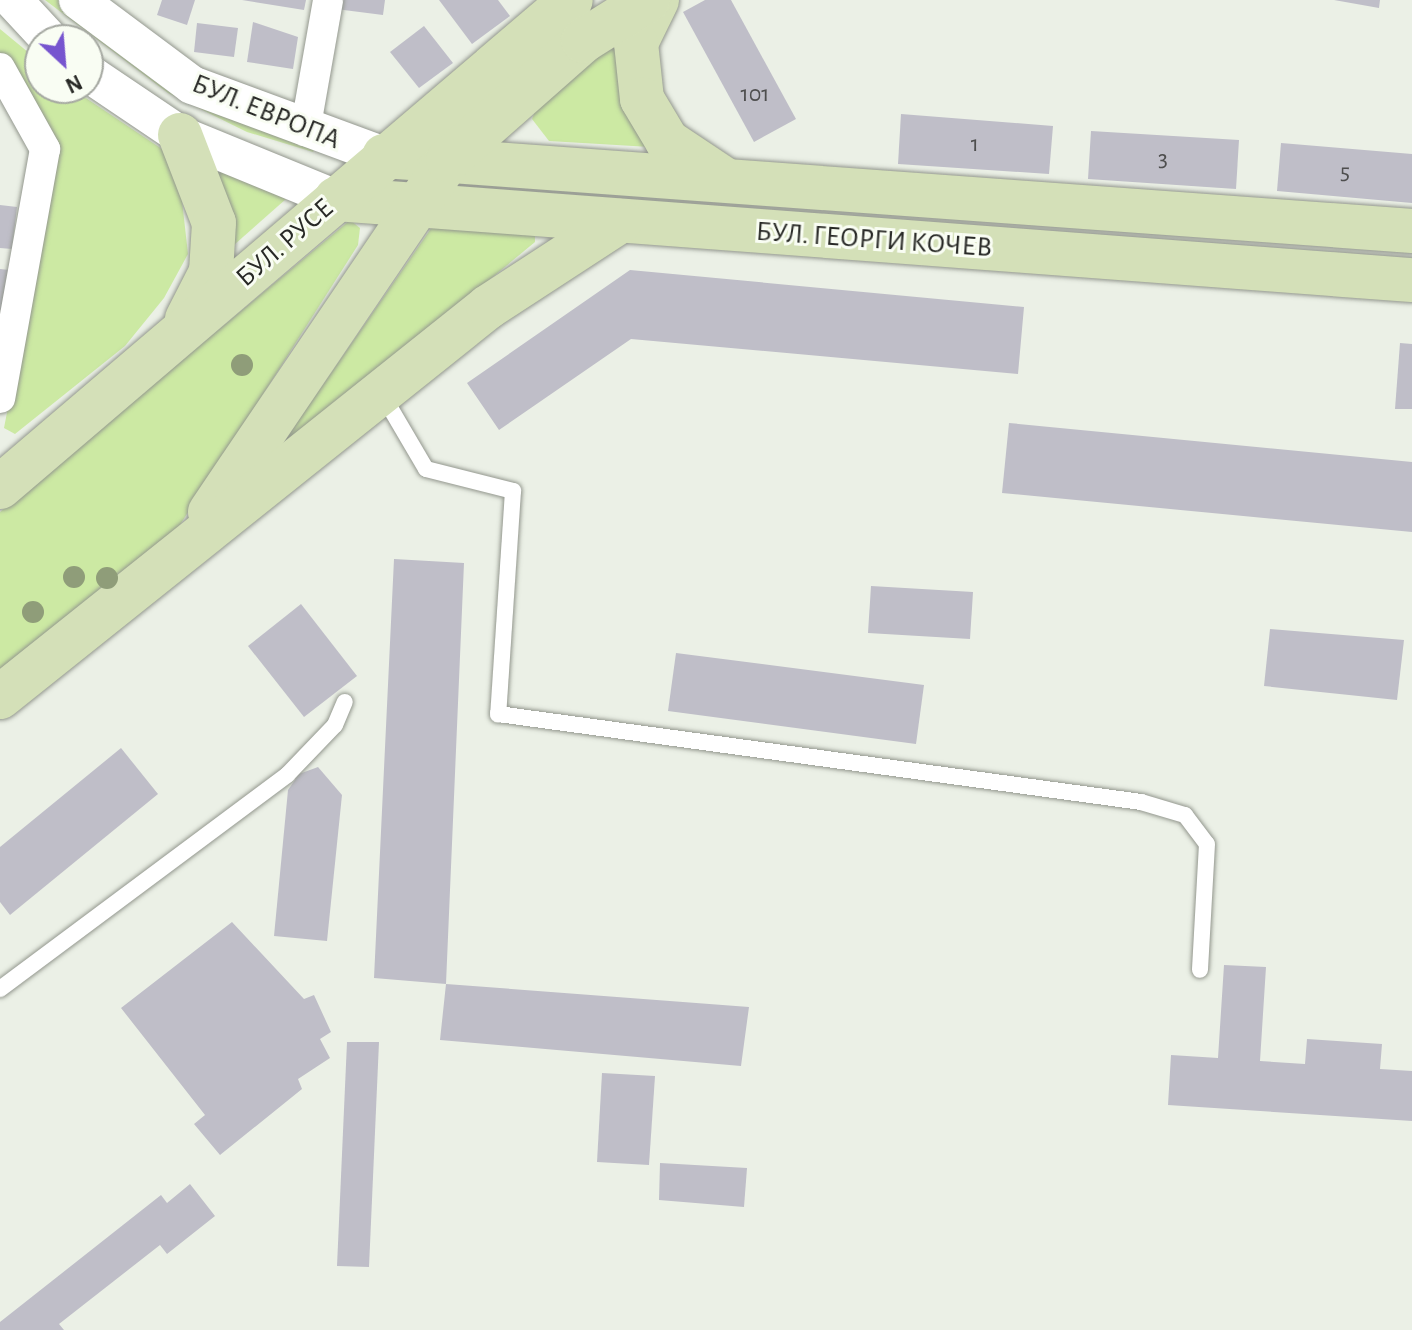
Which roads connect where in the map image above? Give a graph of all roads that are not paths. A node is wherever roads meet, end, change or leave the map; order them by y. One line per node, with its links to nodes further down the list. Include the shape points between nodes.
1 (13, 0): 7 (street)
2 (78, 0): 10 (street, БУЛ. ЕВРОПА, via 192,85)
3 (328, 0): 10 (street)
4 (571, 0): 12 (main road, БУЛ. РУСЕ)
5 (648, 0): 13 (main road, via 583,41)
6 (657, 0): 14 (main road, via 634,60 645,108 667,141)
7 (35, 24)
8 (0, 68): 22 (street, via 45,149)
9 (104, 84): 11 (street, БУЛ. ЕВРОПА)
10 (305, 131): 12 (street, БУЛ. ЕВРОПА)
11 (180, 135): 15 (street, БУЛ. ЕВРОПА); 20 (main road, via 201,179 214,251 202,296)
12 (384, 156): 13 (main road, БУЛ. ГЕОРГИ КОЧЕВ); 15 (main road, БУЛ. РУСЕ)
13 (448, 160): 14 (main road, БУЛ. ГЕОРГИ КОЧЕВ); 16 (main road)
14 (726, 181): 18 (main road, БУЛ. ГЕОРГИ КОЧЕВ)
15 (336, 199): 16 (main road, БУЛ. ГЕОРГИ КОЧЕВ); 20 (main road, БУЛ. РУСЕ)
16 (412, 207): 17 (main road, БУЛ. ГЕОРГИ КОЧЕВ); 24 (main road, via 224,493)
17 (620, 221): 19 (main road, БУЛ. ГЕОРГИ КОЧЕВ); 21 (main road, via 550,261)
18 (1412, 231)
19 (1412, 280)
20 (173, 339): 23 (main road, БУЛ. РУСЕ)
21 (381, 393): 24 (main road); 27 (lane, via 426,469 513,491 498,714 1141,802 1185,815 1207,844)
22 (0, 398)
23 (5, 476)
24 (171, 560): 25 (main road)
25 (0, 697)
26 (345, 702): 28 (lane, via 335,725 287,775)
27 (1200, 970)
28 (0, 989)

